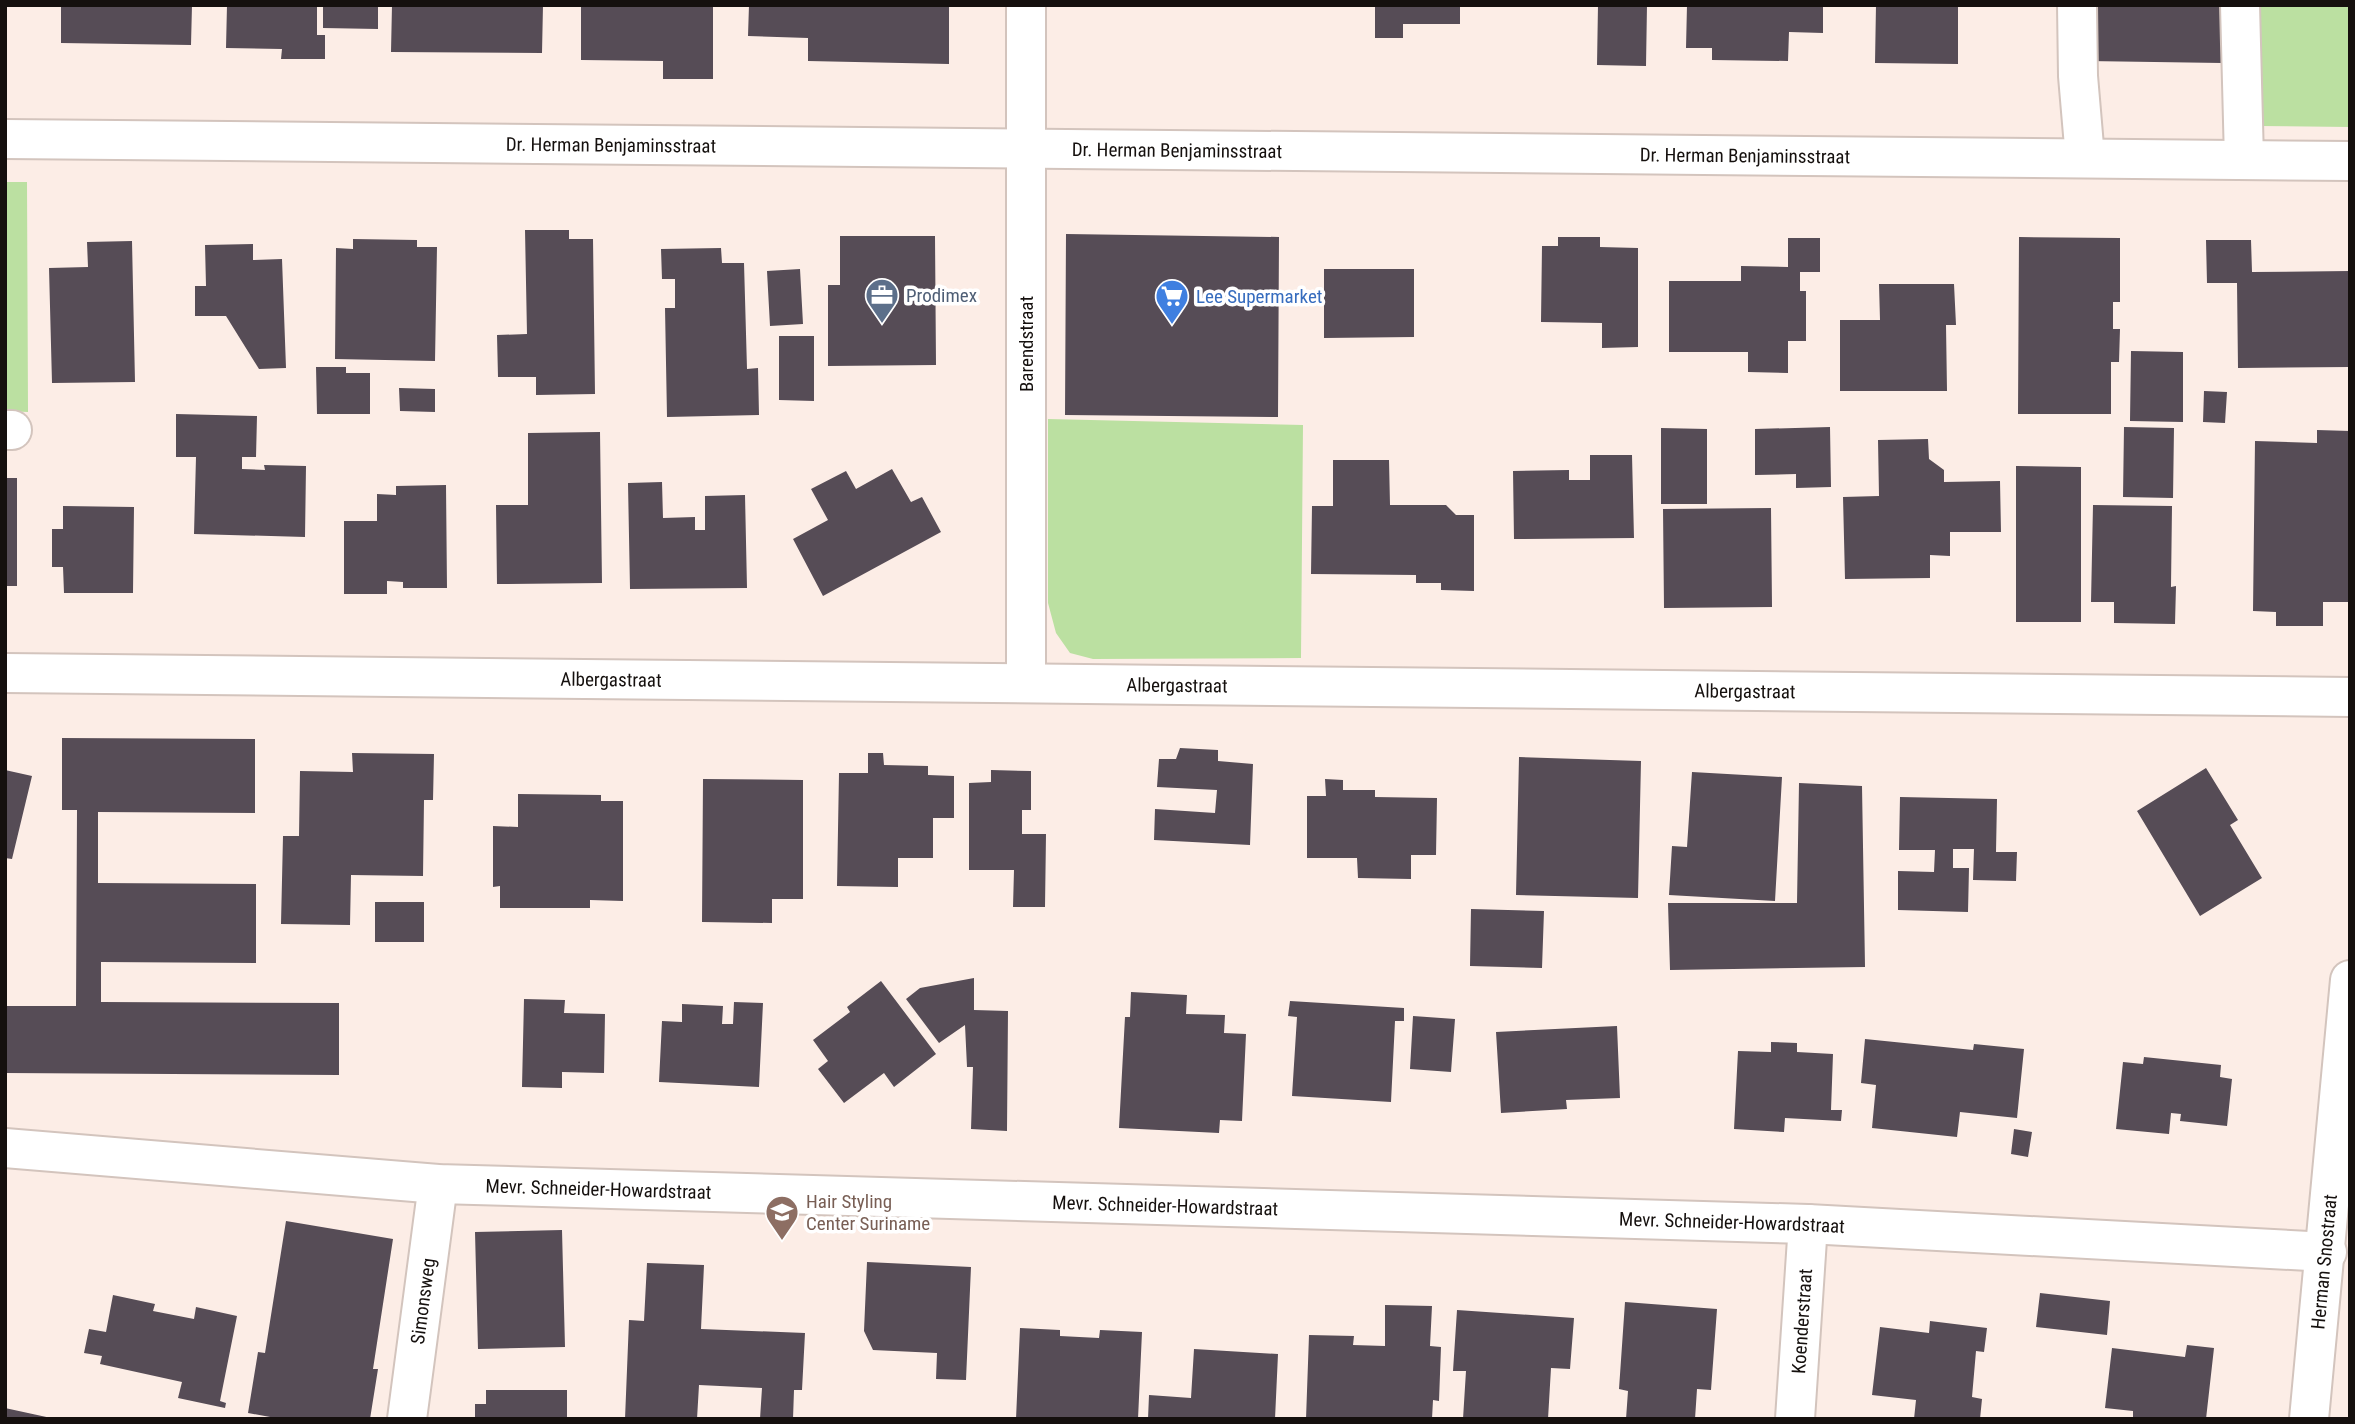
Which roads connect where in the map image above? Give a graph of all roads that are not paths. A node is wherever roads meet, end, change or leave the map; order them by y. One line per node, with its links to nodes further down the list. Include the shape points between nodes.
1 (1026, 5): 5 (street, Barendstraat)
2 (2077, 5): 6 (street)
3 (2240, 5): 7 (street)
4 (5, 139): 5 (street, Dr. Herman Benjaminsstraat)
5 (1027, 148): 6 (street, Dr. Herman Benjaminsstraat); 10 (street, Barendstraat)
6 (2085, 158): 7 (street, Dr. Herman Benjaminsstraat)
7 (2244, 160): 8 (street, Dr. Herman Benjaminsstraat)
8 (2350, 161)
9 (5, 673): 10 (street, Albergastraat)
10 (1026, 683): 11 (street, Albergastraat)
11 (2350, 696)
12 (2350, 980): 16 (street, Herman Snostraat)
13 (5, 1148): 14 (street, Mevr. Schneider-Howardstraat)
14 (438, 1184): 15 (street, Mevr. Schneider-Howardstraat); 17 (street, Simonsweg)
15 (1808, 1224): 16 (street, Mevr. Schneider-Howardstraat); 18 (street, Koenderstraat)
16 (2327, 1252): 19 (street, Herman Snostraat)
17 (407, 1419)
18 (1795, 1419)
19 (2309, 1419)

